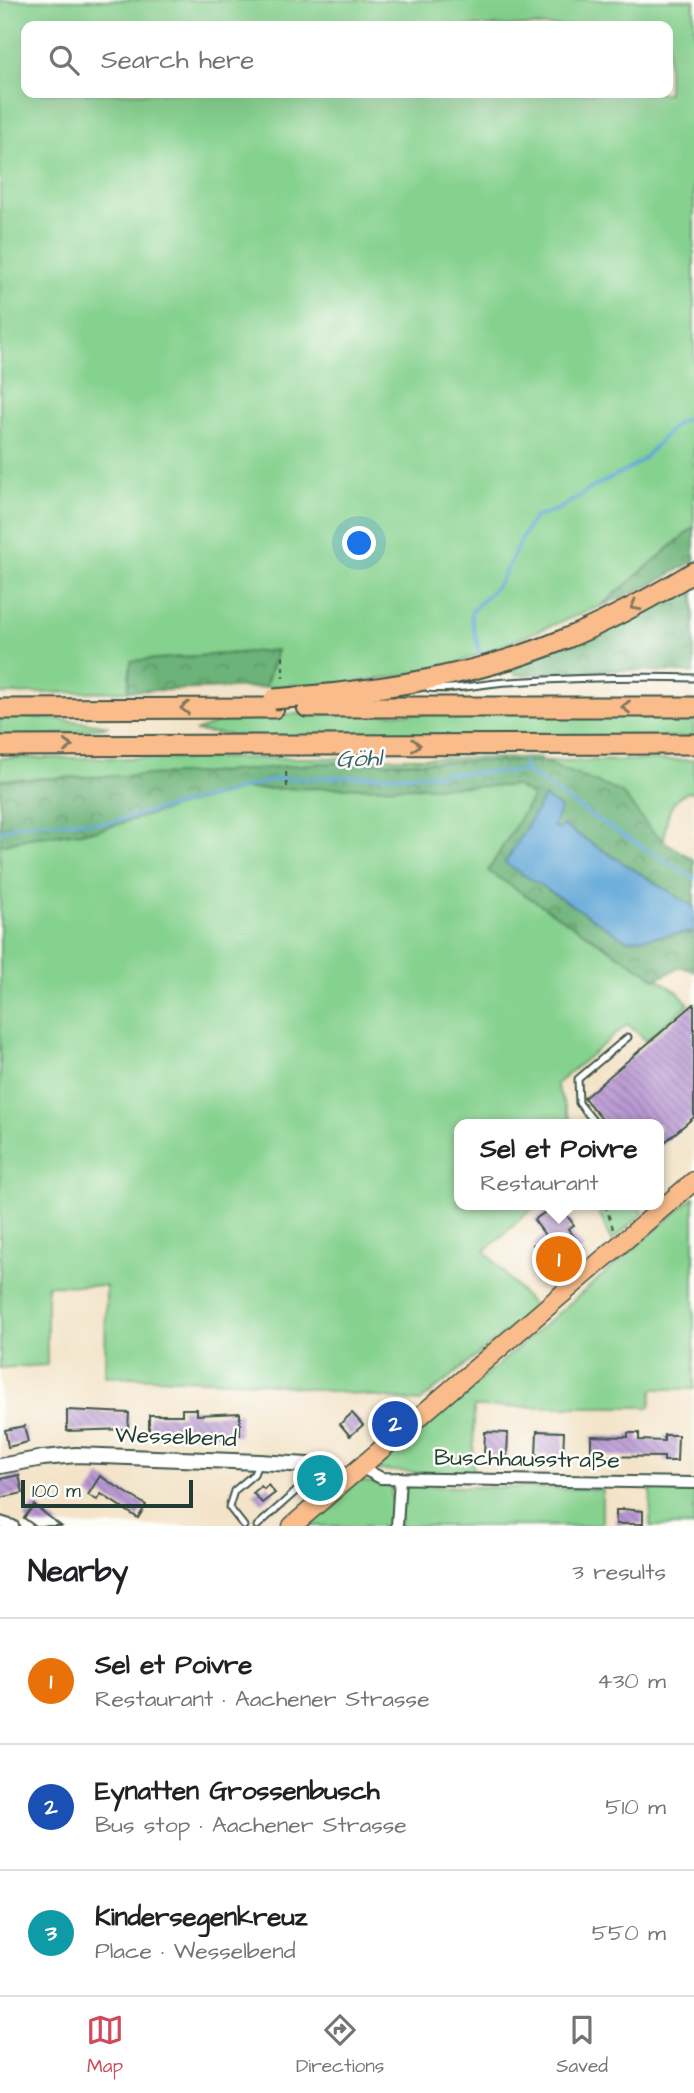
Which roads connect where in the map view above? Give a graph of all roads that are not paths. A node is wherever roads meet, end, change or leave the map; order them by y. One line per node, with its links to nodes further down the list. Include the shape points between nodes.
1 (694, 572): 2 (highway, one-way to 2, via 617,616)
2 (498, 673): 3 (lane); 4 (highway)
3 (694, 678)
4 (298, 702): 5 (highway, one-way to 4); 6 (highway, one-way to 6, bridge, via 253,708)
5 (694, 707)
6 (0, 709)
7 (694, 744): 8 (highway, one-way to 7, bridge)
8 (0, 746)
9 (628, 1037): 10 (lane, via 578,1079 579,1103)
10 (592, 1119)
11 (694, 1181): 12 (main road)
12 (664, 1207)
13 (660, 1210): 17 (main road)
14 (259, 1462): 15 (street, Wesselbend, via 76,1455); 16 (street, Wesselbend); 23 (lane, via 254,1474 234,1491 229,1507)
15 (0, 1466)
16 (324, 1466): 19 (street, Wesselbend); 24 (lane)
17 (363, 1466): 18 (street, Buschhausstraße, via 382,1478); 19 (main road)
18 (400, 1478): 20 (street, Buschhausstraße); 26 (street)
19 (348, 1479): 25 (main road)
20 (694, 1483)
21 (0, 1522): 22 (street)
22 (13, 1526)
23 (244, 1526)
24 (257, 1526)
25 (292, 1526)
26 (397, 1526)

